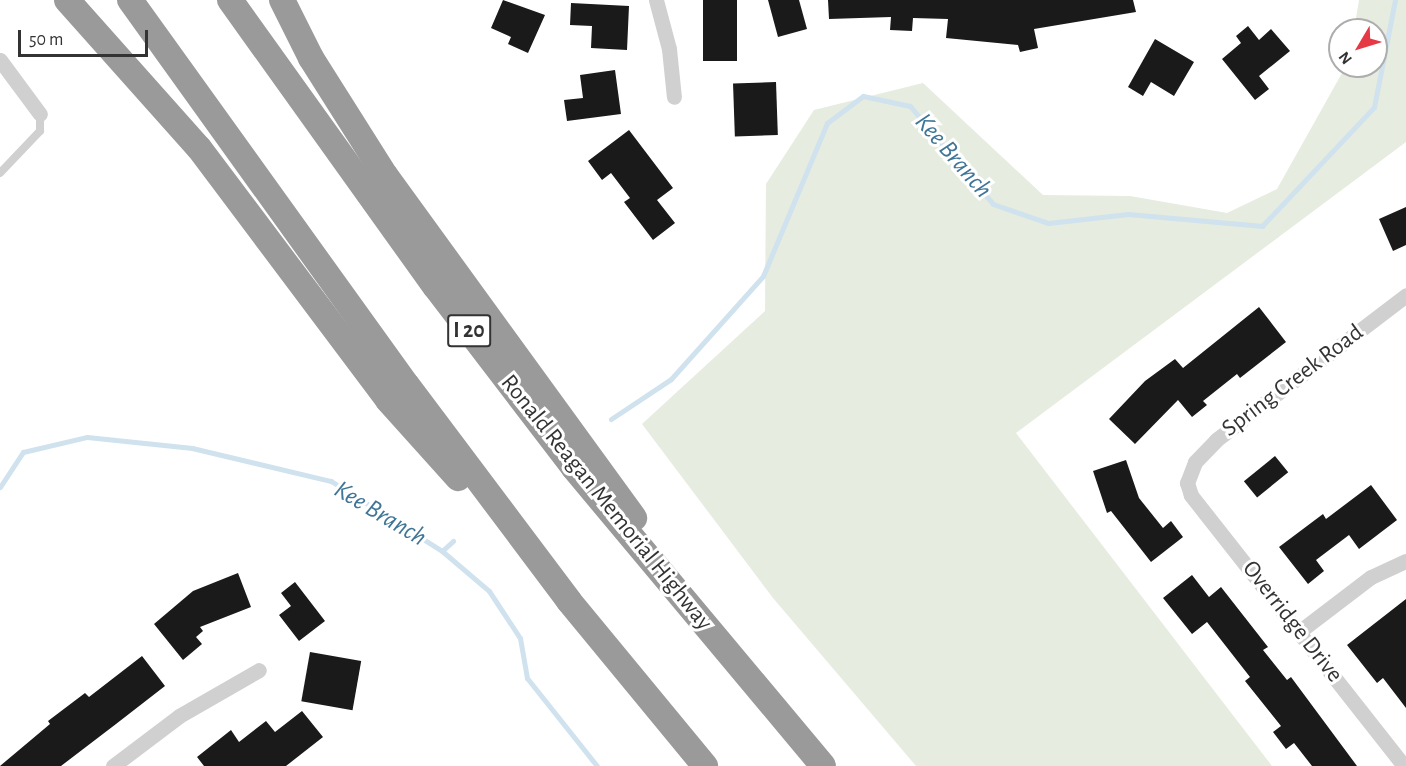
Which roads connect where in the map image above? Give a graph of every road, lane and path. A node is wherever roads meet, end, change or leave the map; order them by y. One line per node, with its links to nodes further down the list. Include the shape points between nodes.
1 (67, 0): 13 (highway, via 199,148 388,400)
2 (130, 0): 13 (highway, via 406,385)
3 (230, 0): 15 (highway, Ronald Reagan Memorial Highway / I 20, via 507,382)
4 (282, 0): 15 (highway, via 311,58 384,175 574,431)
5 (656, 0): 7 (street, via 669,49)
6 (0, 60): 8 (street)
7 (674, 97)
8 (40, 114): 9 (lane, via 40,131)
9 (0, 173)
10 (1406, 295): 11 (street, Spring Creek Road, via 1216,440 1195,462)
11 (1189, 475): 14 (street, Overridge Drive, via 1191,495)
12 (1406, 561): 14 (street, via 1371,577)
13 (569, 601): 19 (highway)
14 (1300, 631): 22 (street, Overridge Drive)
15 (725, 649): 17 (highway, Ronald Reagan Memorial Highway / I 20)
16 (259, 670): 18 (street, via 179,716)
17 (777, 712): 20 (highway, Ronald Reagan Memorial Highway / I 20); 21 (highway)
18 (113, 766)
19 (705, 766)
20 (823, 766)
21 (833, 766)
22 (1404, 766)

